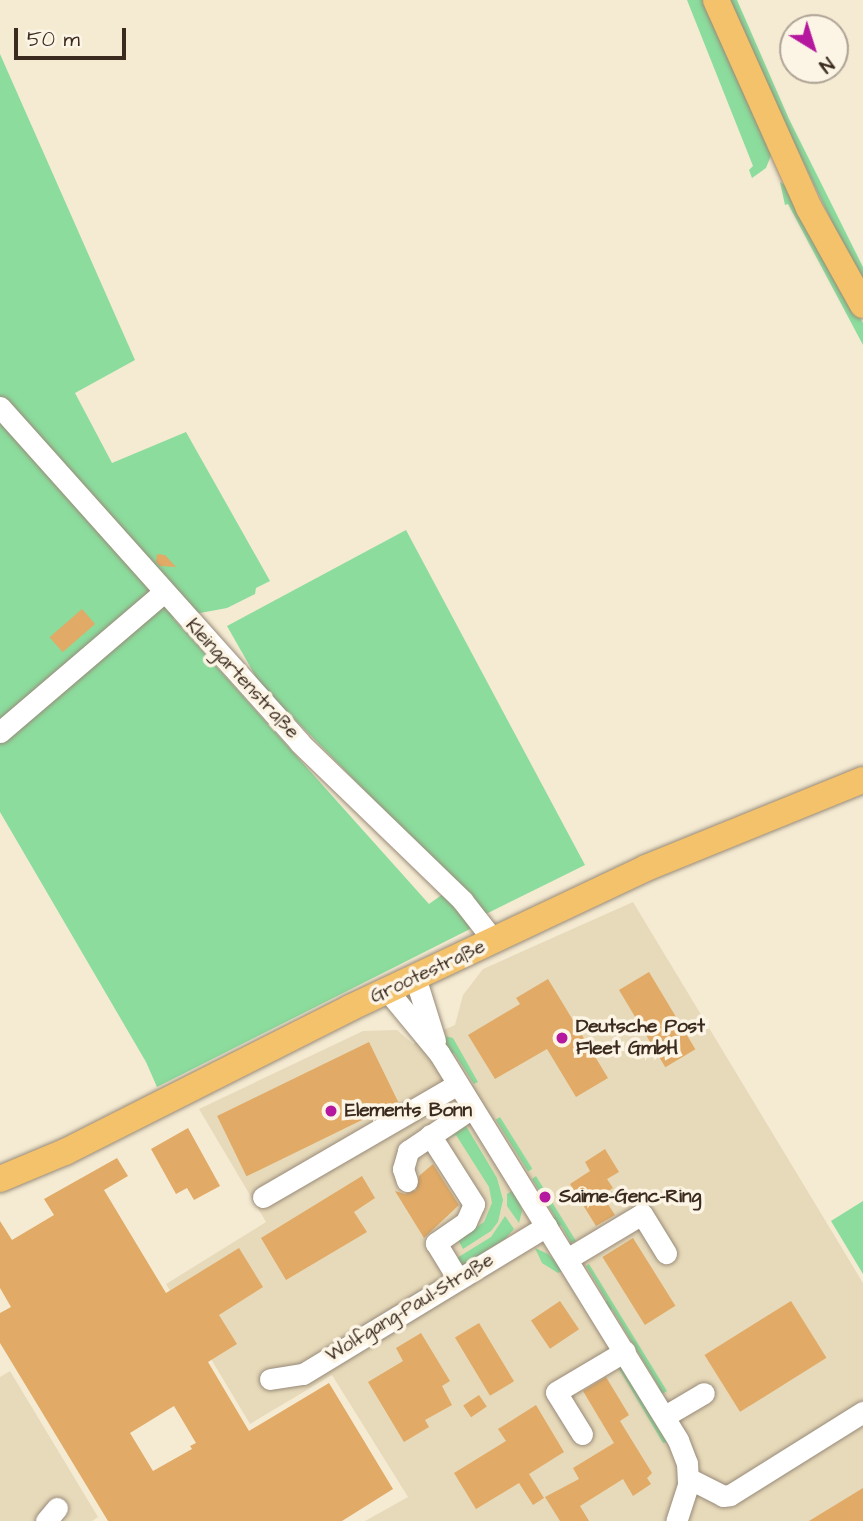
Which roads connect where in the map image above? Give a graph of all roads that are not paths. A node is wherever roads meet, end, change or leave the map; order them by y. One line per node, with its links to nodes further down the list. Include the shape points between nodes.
1 (716, 0): 2 (main road, via 809,208)
2 (863, 305)
3 (0, 407): 4 (street, Kleingartenstraße)
4 (163, 593): 5 (street); 7 (street, Kleingartenstraße, via 300,743 462,900)
5 (0, 732)
6 (863, 780): 7 (main road, Grootestraße, via 646,869)
7 (494, 941): 8 (main road, Grootestraße)
8 (415, 977): 9 (main road, Grootestraße); 10 (street)
9 (387, 990): 10 (street); 14 (main road, Grootestraße, via 65,1152)
10 (439, 1053): 11 (street)
11 (458, 1084): 12 (street); 16 (street)
12 (472, 1108): 13 (street); 17 (street)
13 (430, 1135): 15 (street, via 408,1151 404,1159); 20 (street, via 474,1204 466,1222 436,1243)
14 (0, 1180)
15 (407, 1181)
16 (262, 1197)
17 (547, 1226): 19 (street); 20 (street, Wolfgang-Paul-Straße)
18 (666, 1253): 19 (street, via 642,1214)
19 (567, 1259): 21 (street)
20 (458, 1279): 22 (street, Wolfgang-Paul-Straße, via 303,1374)
21 (625, 1352): 25 (street); 26 (street, via 556,1392)
22 (270, 1379)
23 (704, 1393): 25 (street)
24 (863, 1412): 27 (street, via 730,1495 723,1496)
25 (665, 1416): 27 (street, via 687,1462)
26 (582, 1434)
27 (688, 1478): 28 (street)
28 (676, 1521)

